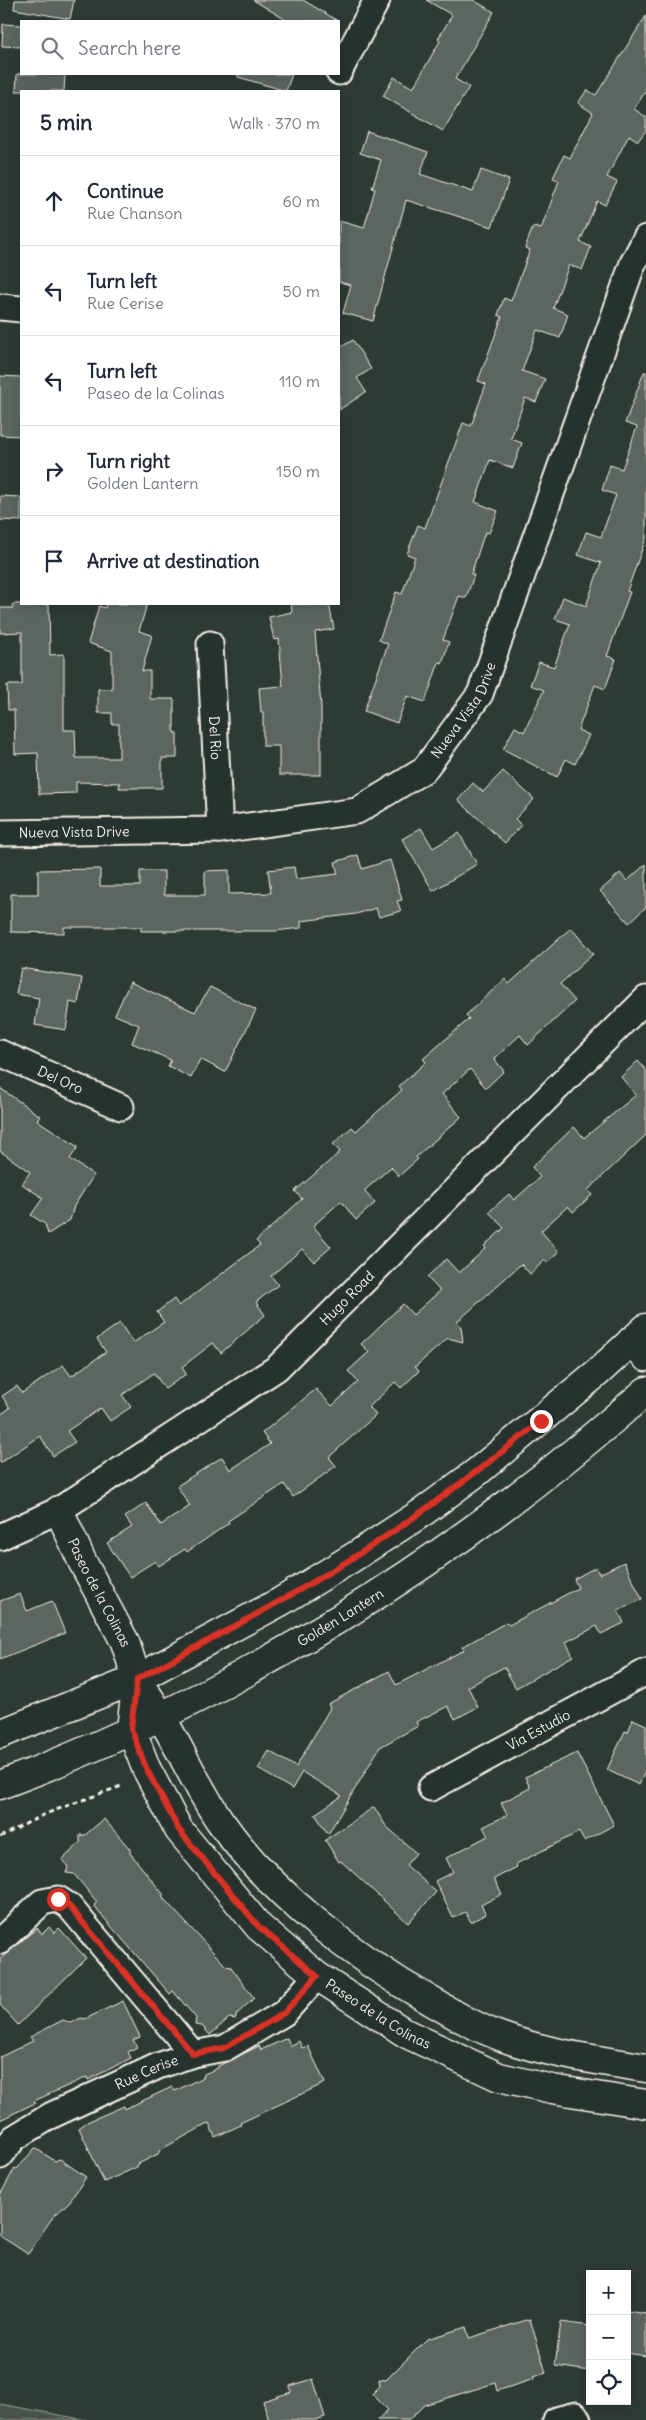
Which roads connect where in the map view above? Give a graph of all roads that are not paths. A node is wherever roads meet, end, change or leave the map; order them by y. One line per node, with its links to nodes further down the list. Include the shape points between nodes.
1 (377, 0): 2 (street)
2 (340, 69)
3 (337, 75): 4 (street)
4 (330, 90)
5 (646, 238): 9 (street, Nueva Vista Drive, via 633,263 480,694 424,770 357,811)
6 (0, 307): 7 (street)
7 (20, 309)
8 (210, 644): 9 (street, Del Rio)
9 (220, 830): 10 (street, Nueva Vista Drive)
10 (0, 833)
11 (646, 999): 16 (street, Hugo Road, via 277,1368)
12 (0, 1053): 13 (street, Del Oro)
13 (122, 1107)
14 (641, 1342): 19 (main road, via 422,1512 280,1602)
15 (646, 1391): 20 (main road, Golden Lantern, via 497,1511 355,1610 281,1653)
16 (59, 1510): 17 (street, Hugo Road); 19 (main road, Paseo de la Colinas, via 125,1642)
17 (0, 1536)
18 (646, 1672): 24 (street, Via Estudio)
19 (137, 1679): 20 (main road, Paseo de la Colinas); 21 (main road, Paseo de la Colinas); 22 (main road)
20 (160, 1715): 21 (main road, Golden Lantern); 26 (main road, Paseo de la Colinas, via 220,1820 257,1868)
21 (131, 1729): 23 (main road, Golden Lantern, via 60,1763); 27 (main road, Paseo de la Colinas, via 146,1768 179,1830 259,1927)
22 (0, 1734)
23 (0, 1785)
24 (432, 1788)
25 (0, 1941): 28 (street, via 42,1902 58,1899 69,1906)
26 (343, 1944): 27 (main road); 29 (main road, Paseo de la Colinas, via 408,1988 465,2021 506,2038 550,2050)
27 (317, 1976): 28 (street, Rue Cerise, via 284,2013 224,2048); 30 (main road, Paseo de la Colinas, via 407,2034 499,2077)
28 (193, 2054): 31 (street, Rue Cerise, via 158,2066 52,2115 14,2138)
29 (646, 2068)
30 (646, 2104)
31 (0, 2156)

